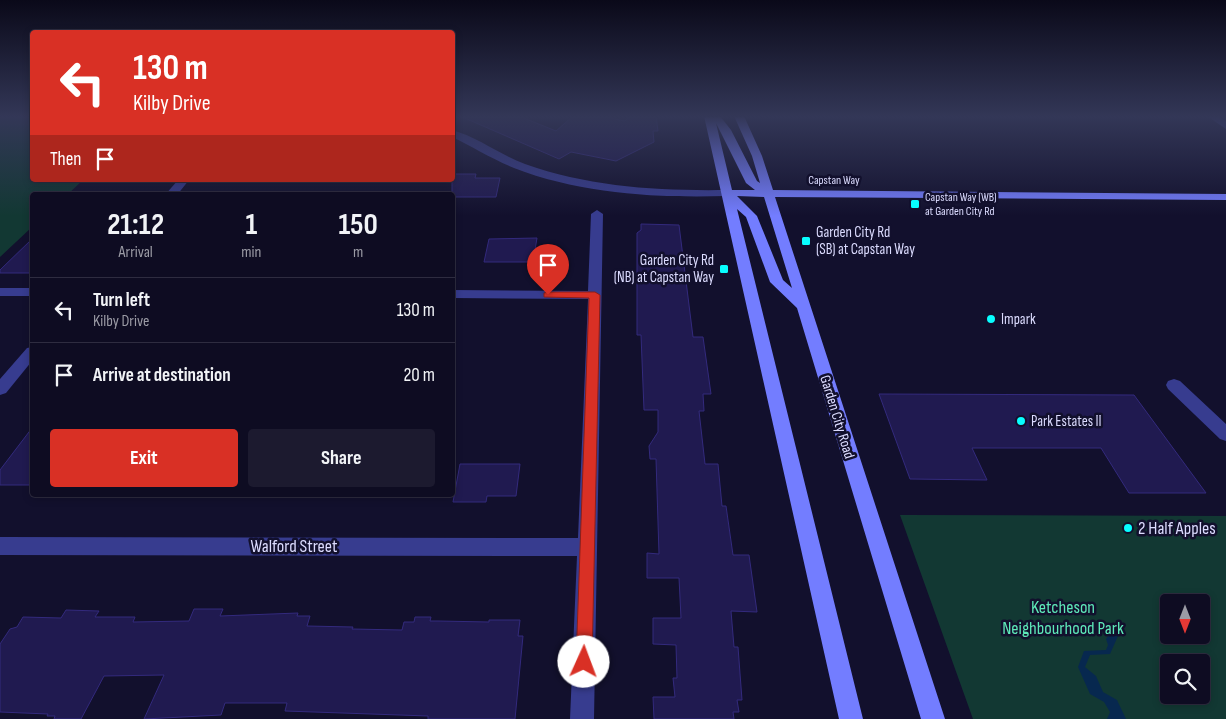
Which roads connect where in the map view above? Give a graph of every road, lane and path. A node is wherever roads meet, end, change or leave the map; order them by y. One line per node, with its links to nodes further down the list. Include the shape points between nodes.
1 (486, 150): 7 (street, Capstan Way, via 526,169 564,180 649,192)
2 (717, 150): 7 (main road)
3 (736, 150): 8 (main road, via 752,183)
4 (754, 150): 8 (main road, Garden City Road)
5 (182, 182): 6 (street)
6 (174, 192)
7 (727, 193): 8 (main road, Capstan Way); 15 (main road, via 751,216 777,282); 23 (main road)
8 (769, 194): 9 (main road, Capstan Way); 15 (main road, Garden City Road)
9 (1226, 197)
10 (597, 214): 14 (street)
11 (0, 292): 12 (street)
12 (30, 292)
13 (455, 294): 14 (street)
14 (595, 295): 21 (street)
15 (802, 304): 24 (main road, Garden City Road)
16 (30, 354): 18 (street)
17 (1174, 385): 19 (street)
18 (0, 389)
19 (1226, 434)
20 (0, 546): 21 (street, Walford Street)
21 (588, 546): 22 (street)
22 (582, 719)
23 (851, 719)
24 (933, 719)

